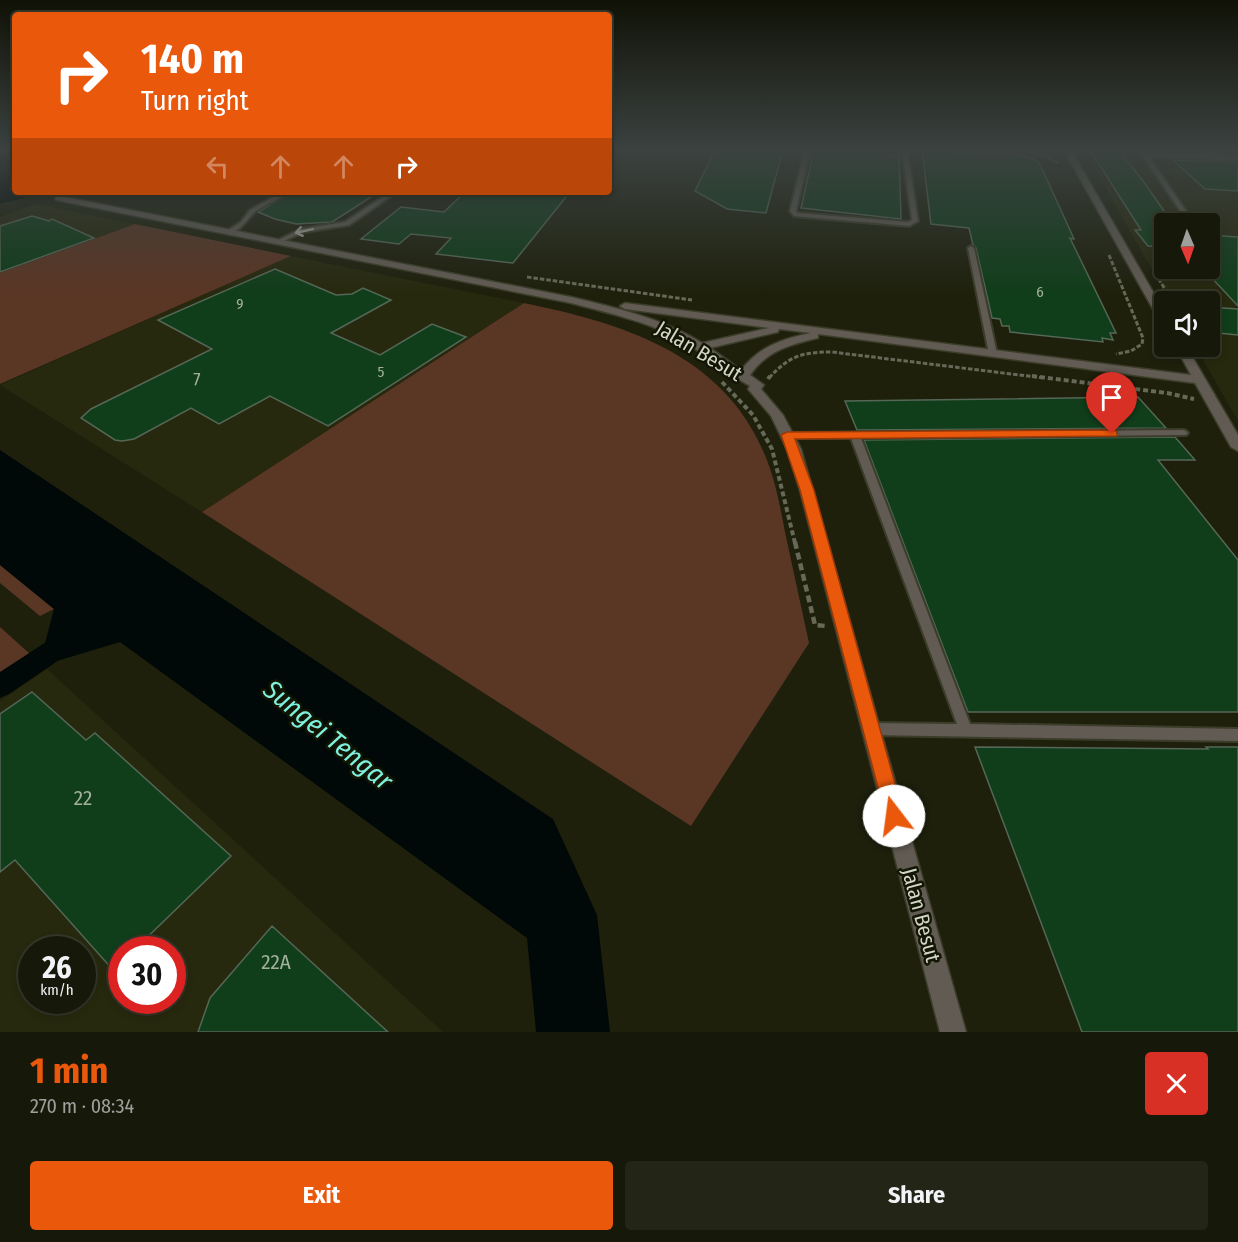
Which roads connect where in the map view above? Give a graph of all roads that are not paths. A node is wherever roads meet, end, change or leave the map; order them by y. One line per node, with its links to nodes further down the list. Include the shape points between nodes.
1 (59, 198): 9 (street, Jalan Besut)
2 (275, 198): 9 (lane, via 252,211)
3 (385, 198): 10 (lane, one-way to 10, via 347,224 303,231)
4 (796, 198): 5 (lane, via 796,215 909,224 915,221)
5 (912, 198)
6 (1094, 198): 13 (street)
7 (1175, 198): 8 (lane)
8 (1185, 213)
9 (229, 232): 10 (street, Jalan Besut)
10 (277, 242): 12 (street, Jalan Besut)
11 (971, 248): 18 (lane)
12 (571, 300): 14 (street, Jalan Besut); 17 (street, Jalan Besut, via 643,318)
13 (1154, 302)
14 (790, 328): 15 (street, Jalan Besut); 17 (street)
15 (828, 333): 16 (street); 18 (street, Jalan Besut)
16 (793, 340): 19 (street, via 759,340); 21 (street, via 758,356)
17 (702, 347): 19 (street, Jalan Besut)
18 (993, 354): 22 (street, Jalan Besut)
19 (716, 356): 21 (street, Jalan Besut)
20 (1186, 357): 22 (street)
21 (742, 377): 24 (street, Jalan Besut, via 758,385 754,389 777,415)
22 (1200, 380): 26 (street)
23 (1183, 433): 25 (lane)
24 (787, 435): 25 (lane); 27 (street, Jalan Besut, via 807,490)
25 (855, 435): 28 (lane)
26 (1238, 447)
27 (870, 729): 28 (lane); 30 (street, Jalan Besut)
28 (966, 730): 29 (lane)
29 (1238, 735)
30 (953, 1032)

